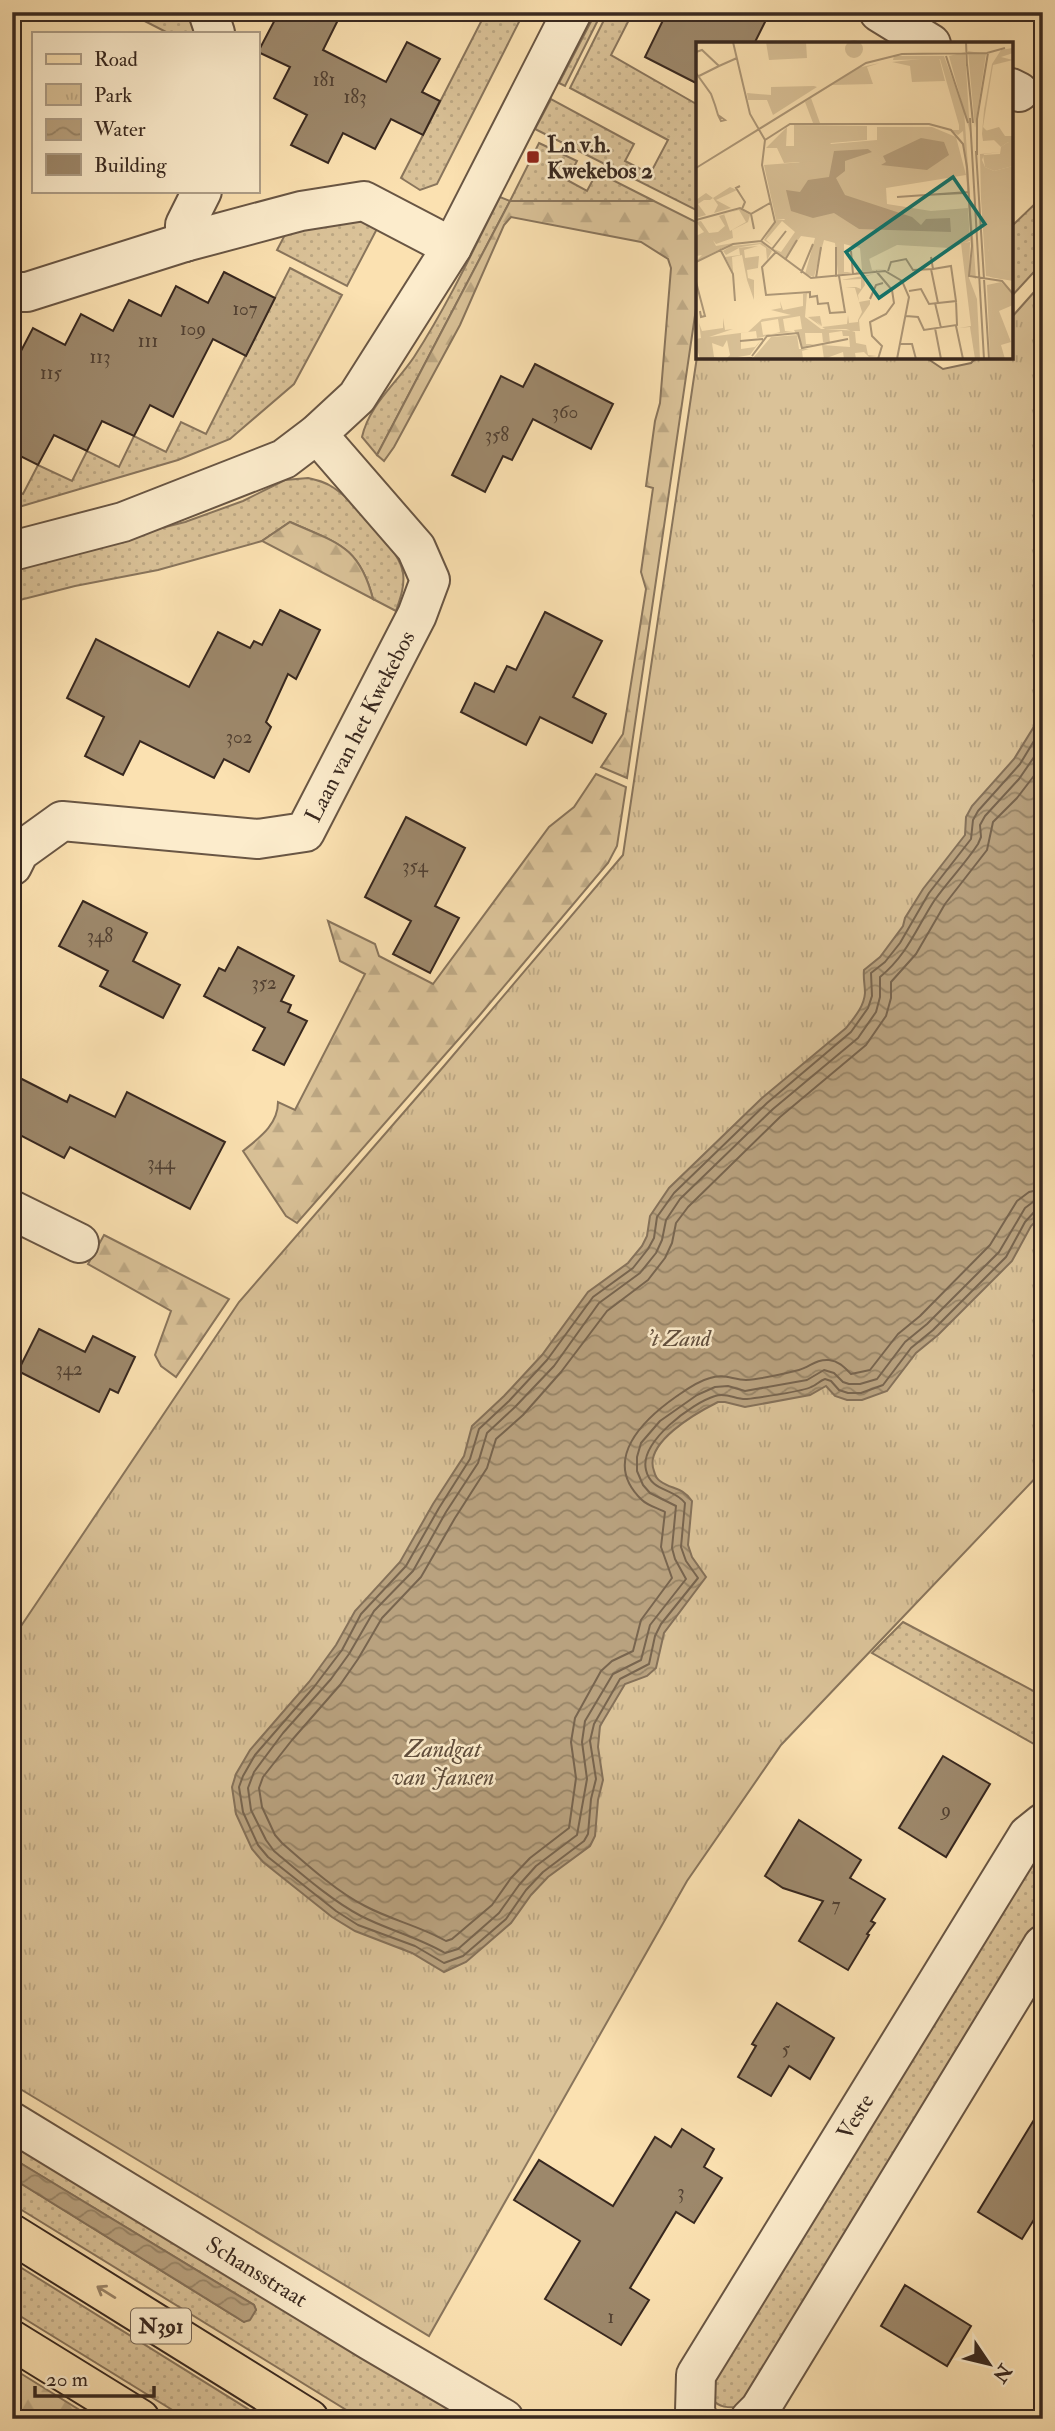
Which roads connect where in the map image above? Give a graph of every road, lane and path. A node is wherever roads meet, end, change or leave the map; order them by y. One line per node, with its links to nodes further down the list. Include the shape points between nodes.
1 (208, 12): 4 (street)
2 (572, 12): 8 (street)
3 (879, 12): 5 (street)
4 (215, 32)
5 (928, 42)
6 (202, 192): 7 (street, via 185,225)
7 (185, 242): 8 (street, via 301,211 364,201); 9 (street, via 27,292)
8 (452, 247): 10 (street, via 357,397)
9 (12, 292)
10 (317, 433): 11 (street, via 284,459 135,517); 12 (street, Laan van het Kwekebos, via 416,548 430,580 417,615 305,832 258,839 62,821 19,852)
11 (12, 551)
12 (12, 866)
13 (12, 1210): 14 (street)
14 (79, 1243)
15 (1043, 1823): 23 (street, Veste, via 1028,1835 696,2375)
16 (1043, 1945): 24 (street)
17 (12, 2122): 22 (street, Schansstraat)
18 (12, 2234): 21 (main road, N391, one-way to 18)
19 (12, 2340): 20 (main road)
20 (140, 2419)
21 (309, 2419)
22 (504, 2419)
23 (698, 2419)
24 (750, 2419)

